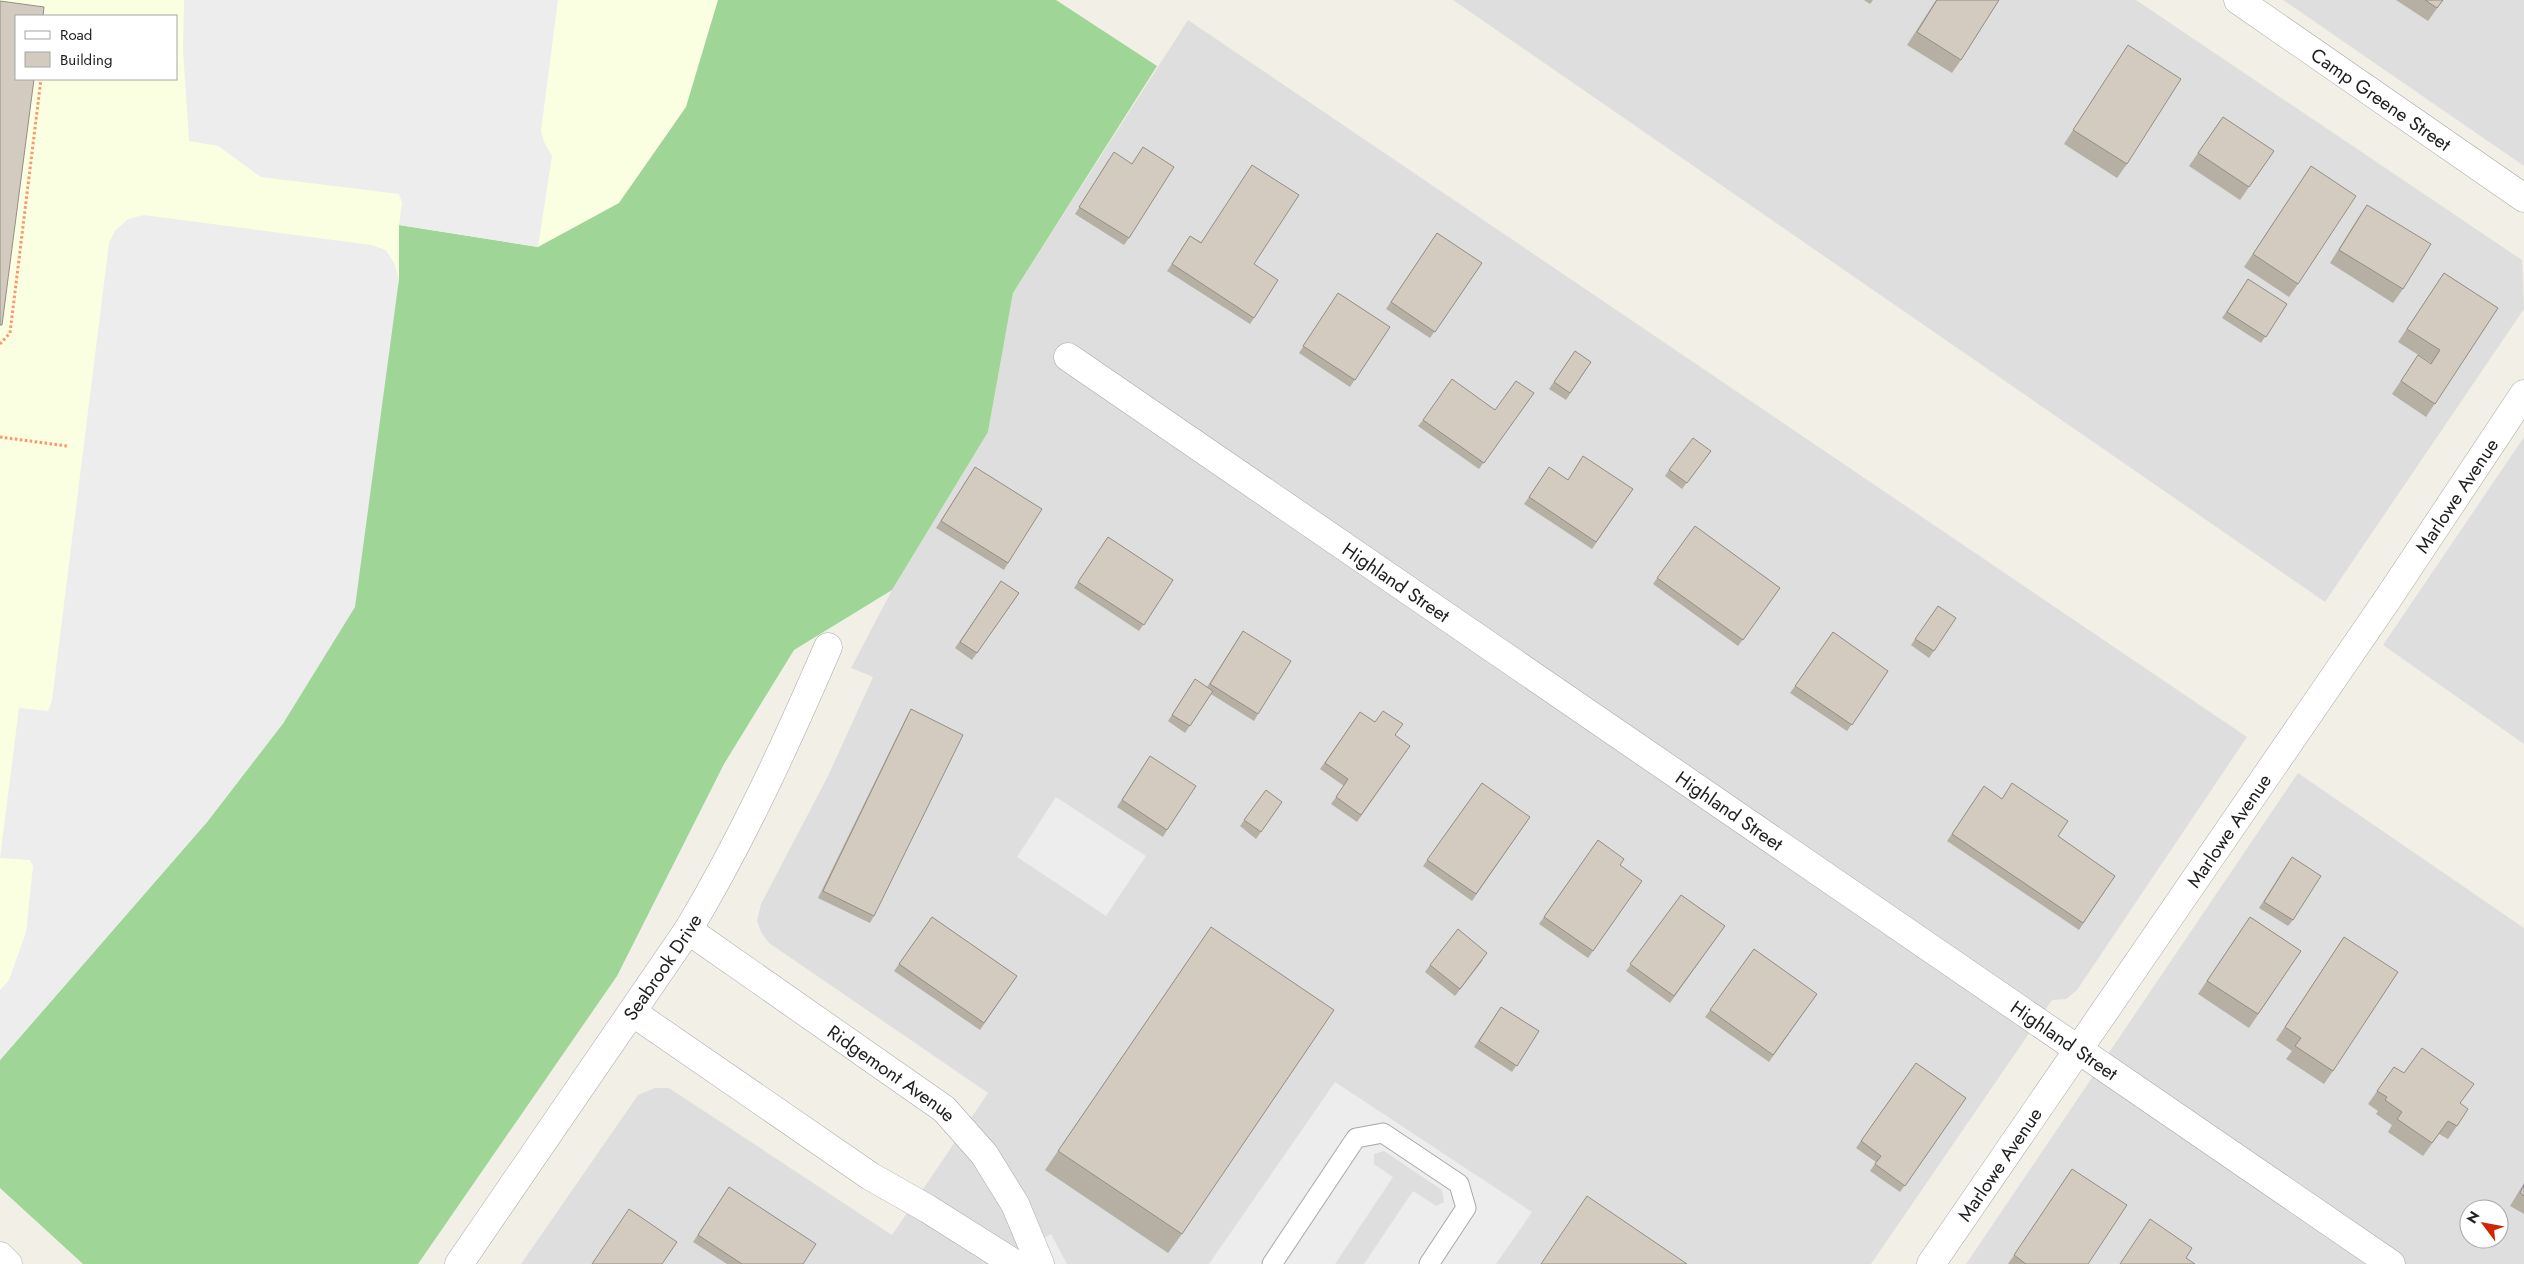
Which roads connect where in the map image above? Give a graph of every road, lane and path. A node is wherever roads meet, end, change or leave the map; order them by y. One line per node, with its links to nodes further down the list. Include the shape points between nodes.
1 (2238, 0): 3 (street, Camp Greene Street)
2 (41, 80): 4 (path, via 10,333)
3 (2524, 198)
4 (0, 344)
5 (1068, 358): 12 (street, Highland Street)
6 (2524, 394): 12 (street, Marlowe Avenue, via 2387,600)
7 (0, 437): 8 (path)
8 (67, 446)
9 (828, 648): 10 (street, Seabrook Drive, via 733,850)
10 (688, 930): 11 (street, Seabrook Drive); 17 (street, Ridgemont Avenue, via 944,1108 984,1154 1010,1195)
11 (632, 1012): 15 (street, Seabrook Drive); 16 (street, via 870,1176)
12 (2078, 1049): 20 (street, Marlowe Avenue); 21 (street, Highland Street)
13 (0, 1256): 14 (street)
14 (8, 1264)
15 (459, 1264)
16 (1015, 1264)
17 (1040, 1264)
18 (1272, 1264): 19 (lane, via 1356,1138 1383,1133 1459,1184 1466,1208)
19 (1429, 1264)
20 (1931, 1264)
21 (2391, 1264)

